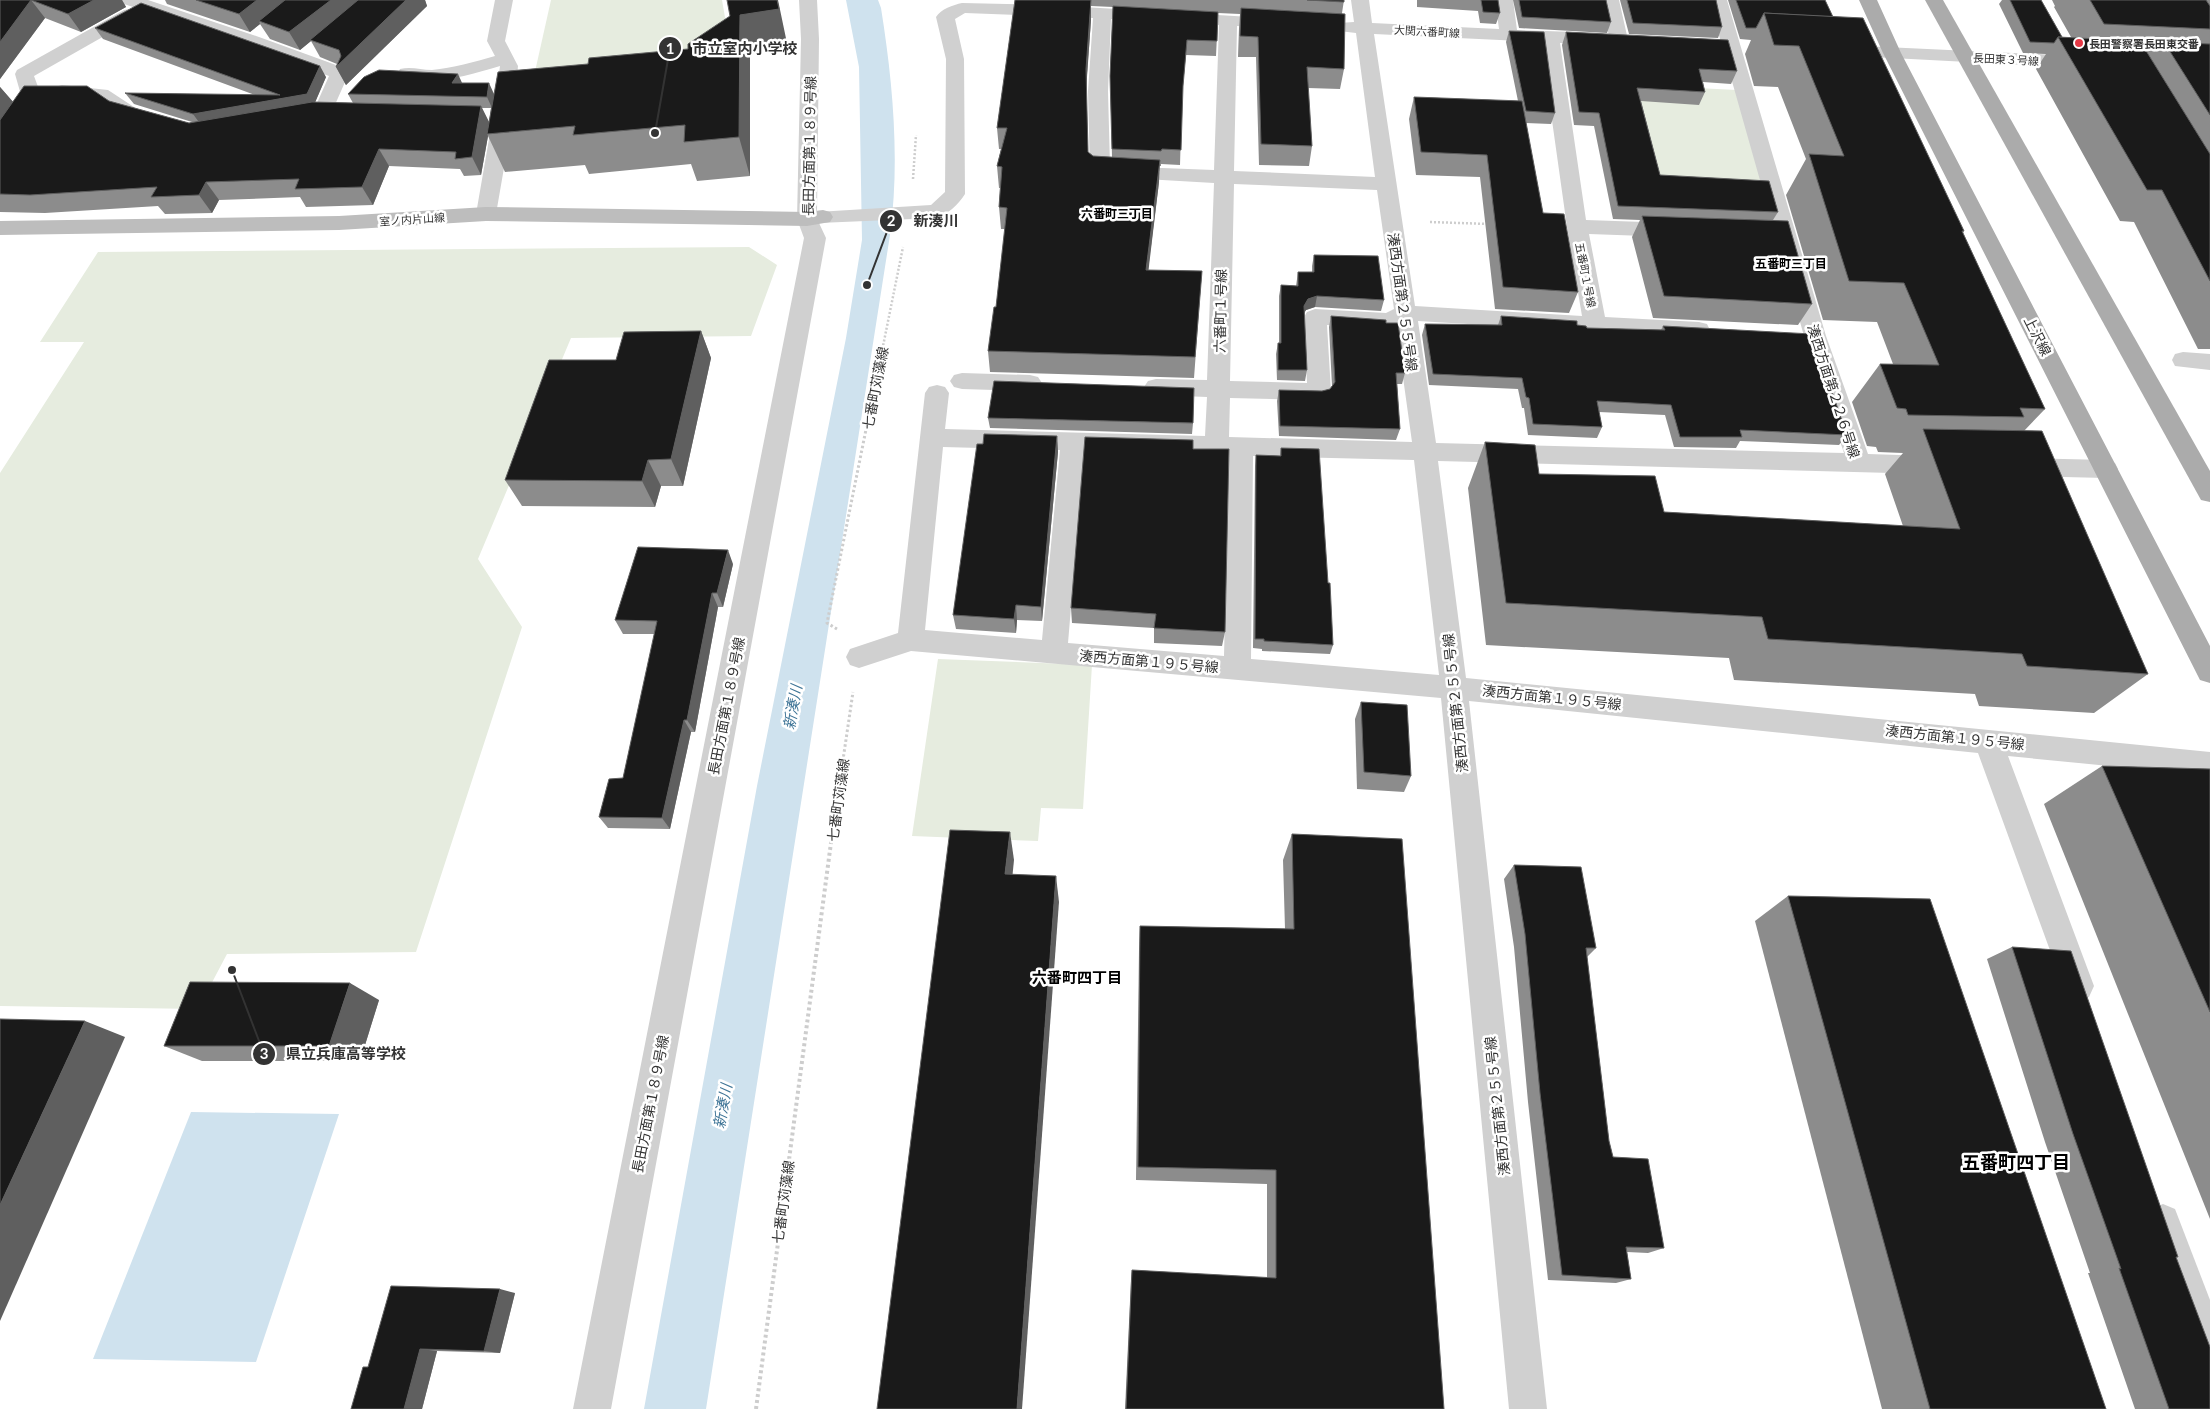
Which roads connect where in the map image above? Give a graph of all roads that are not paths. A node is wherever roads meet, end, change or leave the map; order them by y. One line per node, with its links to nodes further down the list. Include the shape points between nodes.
1 (504, 0): 27 (street, via 496,41)
2 (808, 0): 40 (street, 長田方面第１８９号線)
3 (1360, 0): 16 (street, 湊西方面第２５５号線)
4 (1504, 0): 18 (street)
5 (1610, 0): 20 (street)
6 (1718, 0): 58 (street, 湊西方面第２２６号線, via 1776,234 1806,336)
7 (1868, 0): 25 (main road, 上沢線)
8 (1934, 0): 26 (main road)
9 (145, 2): 21 (street); 31 (street, via 24,74)
10 (960, 4): 11 (street); 40 (street, via 945,17 955,59 955,194 936,211)
11 (1051, 5): 12 (street)
12 (1102, 13): 13 (street); 37 (street, via 1098,91 1100,172)
13 (1228, 20): 14 (street); 37 (street, 六番町１号線)
14 (1296, 24)
15 (1325, 26): 16 (street, 大関六番町線)
16 (1364, 28): 18 (street, 大関六番町線); 38 (street, 湊西方面第２５５号線)
17 (268, 29): 21 (street)
18 (1509, 35): 19 (street, 大関六番町線)
19 (1550, 37): 20 (street, 大関六番町線); 41 (street, 五番町１号線)
20 (1619, 40): 22 (street, 大関六番町線)
21 (254, 41): 28 (street)
22 (1637, 41)
23 (317, 48): 28 (street)
24 (1828, 50): 25 (street)
25 (1892, 53): 26 (street, 長田東３号線); 61 (main road, 上沢線)
26 (1964, 56): 29 (street, 長田東３号線, via 2069,54); 62 (main road)
27 (505, 59): 30 (street, via 426,76 400,71); 34 (street, via 509,66)
28 (302, 60): 32 (street, via 340,73 314,114 338,112)
29 (2093, 63)
30 (391, 73)
31 (31, 95): 35 (street, via 54,90 101,94 130,113); 36 (street)
32 (348, 96)
33 (484, 115): 34 (street)
34 (503, 116): 39 (street)
35 (166, 123)
36 (0, 143)
37 (1223, 177): 38 (street); 52 (street, 六番町１号線)
38 (1386, 184): 44 (street, 湊西方面第２５５号線)
39 (486, 214): 40 (street, 室ノ内片山線); 42 (street, 室ノ内片山線, via 339,223)
40 (815, 218): 74 (street, 長田方面第１８９号線, via 815,238)
41 (1577, 227): 43 (street); 45 (street, 五番町１号線)
42 (0, 228)
43 (1696, 231)
44 (1405, 314): 45 (street, 五番町１号線); 52 (street, 五番町１号線, via 1389,321 1315,317 1319,392); 57 (street, 湊西方面第２５５号線)
45 (1596, 324): 46 (street)
46 (1720, 331)
47 (2183, 360): 48 (street)
48 (2210, 362)
49 (962, 381): 50 (street)
50 (1051, 384)
51 (1140, 387): 52 (street)
52 (1218, 389): 56 (street, 六番町１号線)
53 (937, 393): 54 (street)
54 (932, 438): 55 (street, 湊西方面第２２６号線); 63 (street)
55 (1073, 441): 56 (street, 湊西方面第２２６号線); 64 (street)
56 (1229, 445): 57 (street, 湊西方面第２２６号線); 66 (street, 六番町１号線)
57 (1425, 450): 58 (street, 湊西方面第２２６号線); 68 (street, 湊西方面第２５５号線)
58 (1859, 463): 59 (street)
59 (1948, 466)
60 (1998, 467): 61 (street)
61 (2106, 469): 67 (main road, 上沢線)
62 (2210, 493)
63 (911, 640): 64 (street, 湊西方面第１９５号線); 65 (street, 湊西方面第１９５号線)
64 (1054, 653): 66 (street, 湊西方面第１９５号線)
65 (859, 657)
66 (1237, 669): 68 (street, 湊西方面第１９５号線)
67 (2210, 672)
68 (1454, 688): 69 (street, 湊西方面第１９５号線); 75 (street, 湊西方面第２５５号線)
69 (1988, 741): 70 (street, 湊西方面第１９５号線); 71 (street)
70 (2199, 762)
71 (2087, 1012)
72 (2152, 1190): 73 (street)
73 (2210, 1349)
74 (592, 1409)
75 (1528, 1409)

